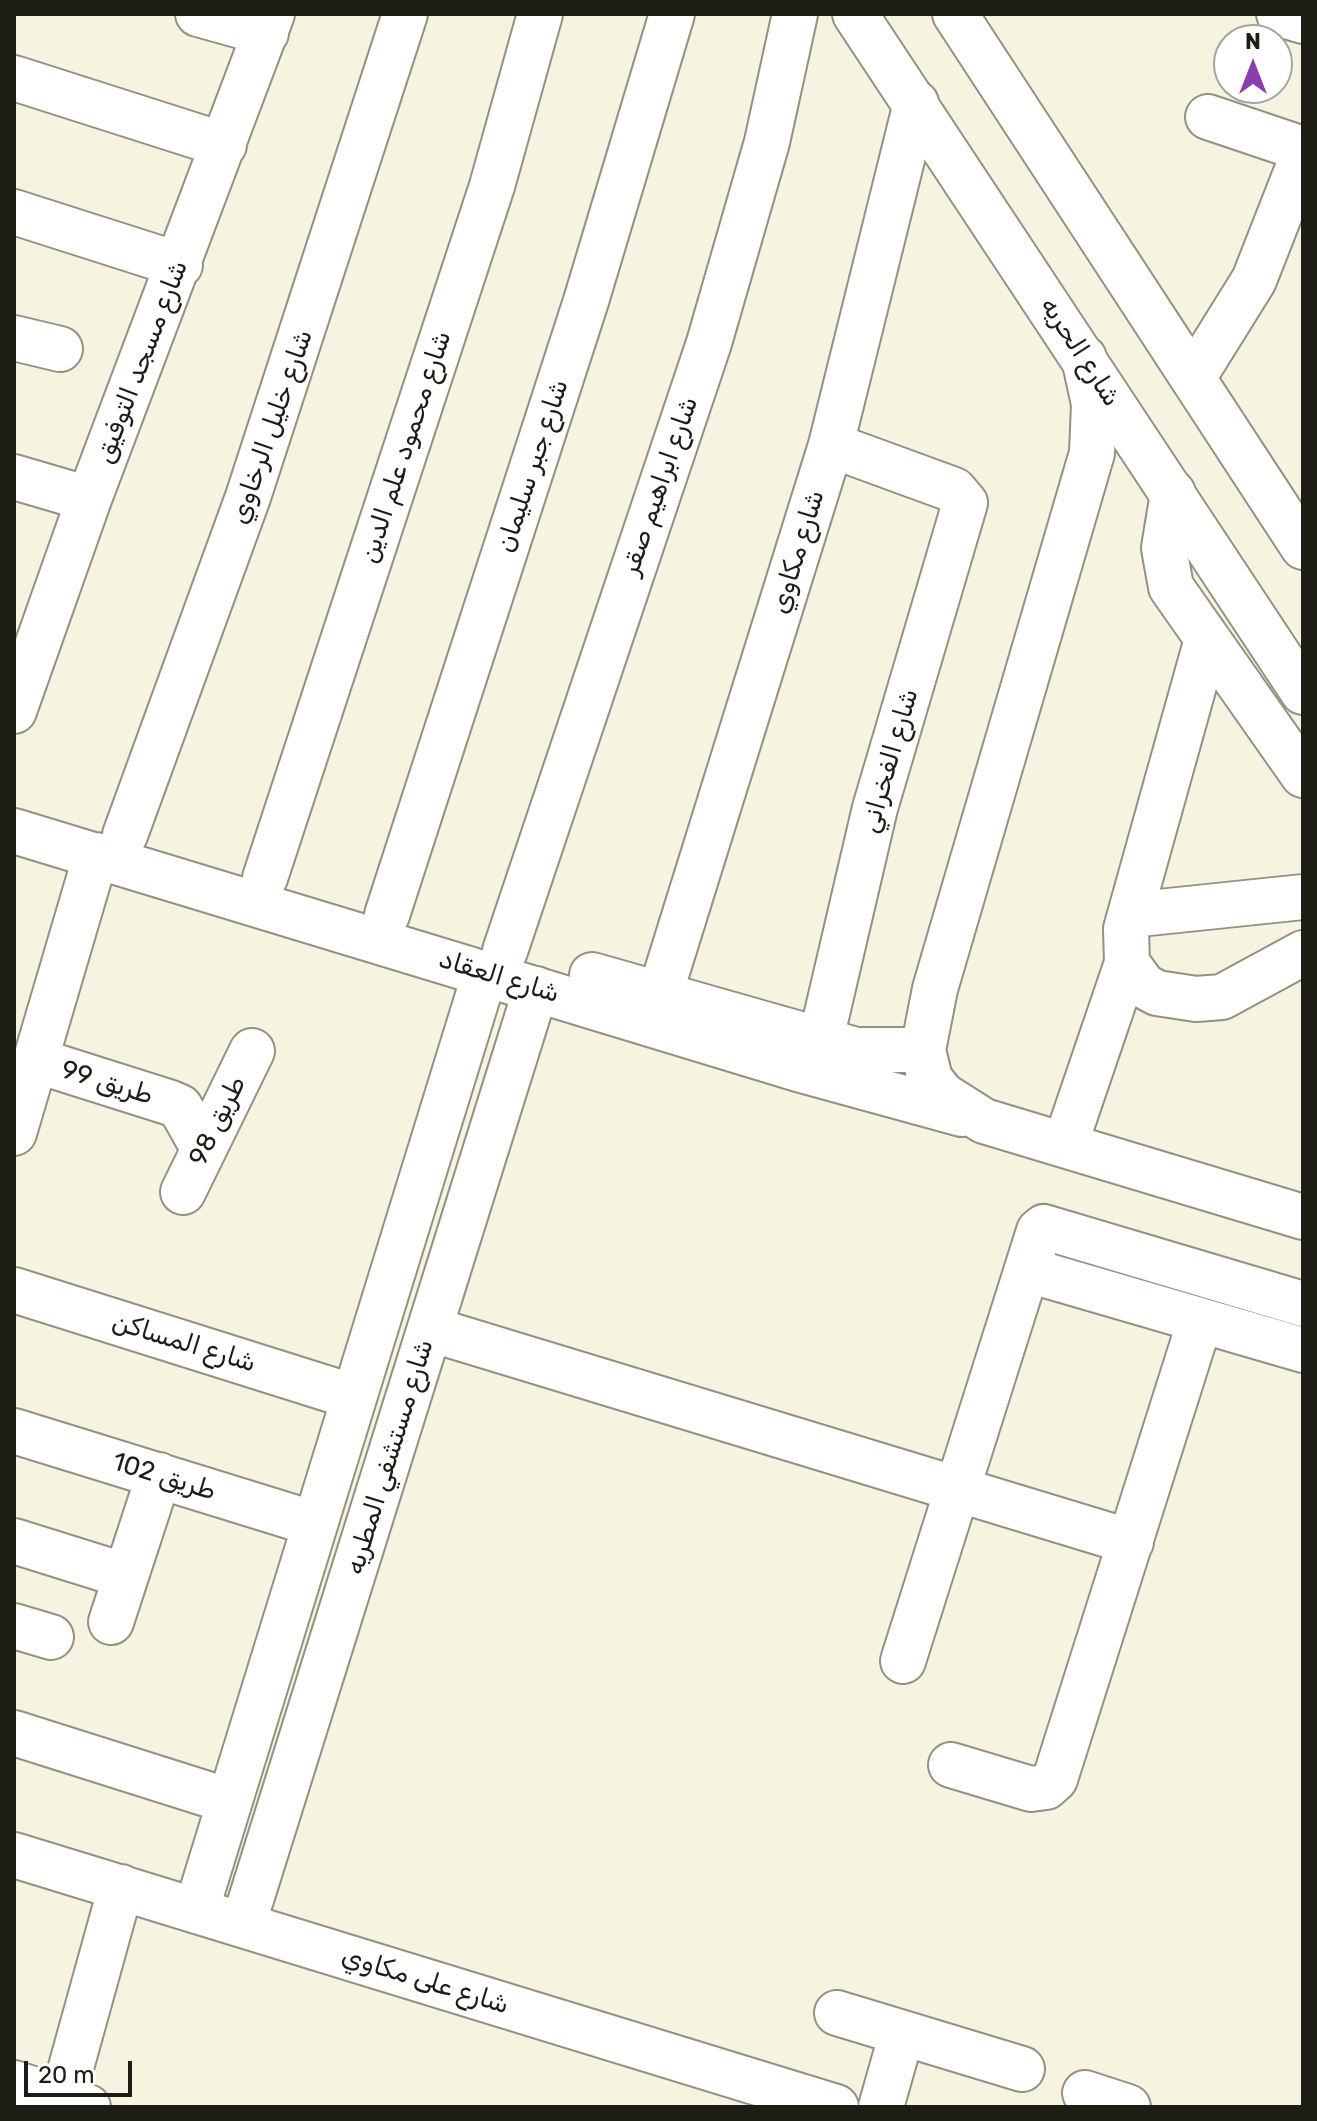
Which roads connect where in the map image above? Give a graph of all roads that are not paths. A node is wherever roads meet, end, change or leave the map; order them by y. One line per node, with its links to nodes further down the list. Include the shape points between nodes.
1 (198, 14): 10 (street)
2 (405, 14): 33 (street, شارع خليل الرخاوي, via 253,482)
3 (540, 14): 34 (street, شارع محمود علم الدين, via 492,186)
4 (672, 14): 36 (street, شارع جبر سليمان, via 586,301)
5 (795, 14): 39 (street, شارع ابراهيم صقر, via 767,142 709,343)
6 (855, 14): 12 (street, شارع الحريه)
7 (955, 14): 21 (street)
8 (1279, 14): 9 (street)
9 (1303, 21)
10 (269, 24): 14 (street, شارع مسجد التوفيق)
11 (14, 78): 14 (street)
12 (916, 103): 20 (street, شارع الحريه); 22 (street, شارع مكاوي)
13 (1208, 117): 15 (street)
14 (224, 145): 17 (street, شارع مسجد التوفيق)
15 (1300, 168): 21 (street, via 1254,280)
16 (14, 212): 17 (street)
17 (180, 265): 25 (street, شارع مسجد التوفيق)
18 (14, 338): 19 (street)
19 (60, 349)
20 (1083, 355): 24 (street, شارع الحريه); 44 (street, via 1094,404 1092,453 935,989)
21 (1193, 378): 26 (street)
22 (831, 445): 42 (street, شارع مكاوي); 43 (street, شارع الفخراني, via 954,490 965,503 875,808)
23 (14, 477): 25 (street)
24 (1173, 493): 27 (street, via 1164,529 1166,568 1171,587); 28 (street, شارع الحريه)
25 (89, 499): 29 (street, شارع مسجد التوفيق)
26 (1303, 547)
27 (1207, 639): 30 (street); 37 (street)
28 (1303, 692)
29 (14, 711)
30 (1303, 775)
31 (14, 803): 33 (street, شارع العقاد)
32 (14, 831): 33 (street, شارع العقاد)
33 (110, 845): 34 (street, شارع العقاد); 39 (street, شارع العقاد); 46 (street, شارع خليل الرخاوي)
34 (265, 878): 36 (street, شارع العقاد)
35 (1303, 897): 37 (street)
36 (387, 915): 39 (street, شارع العقاد)
37 (1130, 915): 40 (street, via 1124,940)
38 (1303, 953): 40 (street, via 1222,997 1196,999 1157,993 1144,986)
39 (495, 962): 41 (street, شارع العقاد); 42 (street, شارع العقاد); 59 (street, شارع مستشفي المطريه)
40 (1127, 963): 50 (street)
41 (536, 989): 47 (street, شارع العقاد); 57 (street, شارع مستشفي المطريه)
42 (660, 994): 43 (street, شارع العقاد)
43 (821, 1039): 44 (street, شارع العقاد, via 856,1050)
44 (923, 1050): 47 (street, via 930,1079 943,1095)
45 (252, 1051): 49 (street, طريق 98)
46 (35, 1060): 48 (street, شارع خليل الرخاوي); 49 (street, طريق 99, via 180,1107 198,1139)
47 (984, 1121): 50 (street)
48 (14, 1133)
49 (207, 1143): 51 (street, طريق 98)
50 (1065, 1145): 52 (street)
51 (183, 1192)
52 (1303, 1217)
53 (1028, 1270): 55 (street, via 1039,1231 1049,1226); 56 (street); 62 (street)
54 (14, 1290): 59 (street, شارع المساكن)
55 (1303, 1304)
56 (1200, 1321): 58 (street); 65 (street)
57 (430, 1329): 62 (street); 75 (street, شارع مستشفي المطريه)
58 (1303, 1350)
59 (354, 1397): 63 (street, شارع مستشفي المطريه)
60 (14, 1431): 61 (street, طريق 102)
61 (159, 1475): 63 (street, طريق 102); 66 (street)
62 (957, 1489): 65 (street); 68 (street)
63 (315, 1524): 71 (street, شارع مستشفي المطريه)
64 (14, 1541): 66 (street)
65 (1131, 1542): 70 (street, via 1055,1779 1031,1789)
66 (126, 1576): 67 (street)
67 (111, 1622)
68 (903, 1661)
69 (14, 1733): 71 (street)
70 (951, 1765)
71 (229, 1801): 74 (street, شارع مستشفي المطريه)
72 (14, 1855): 73 (street, شارع على مكاوي)
73 (121, 1887): 74 (street, شارع على مكاوي); 82 (street)
74 (196, 1911): 75 (street, شارع على مكاوي)
75 (243, 1925): 81 (street, شارع على مكاوي)
76 (837, 2013): 77 (street)
77 (902, 2033): 78 (street); 84 (street)
78 (1022, 2069)
79 (14, 2083): 82 (street)
80 (1085, 2093): 85 (street)
81 (778, 2099): 83 (street, شارع على مكاوي)
82 (70, 2104)
83 (836, 2107)
84 (881, 2107)
85 (1128, 2107)

